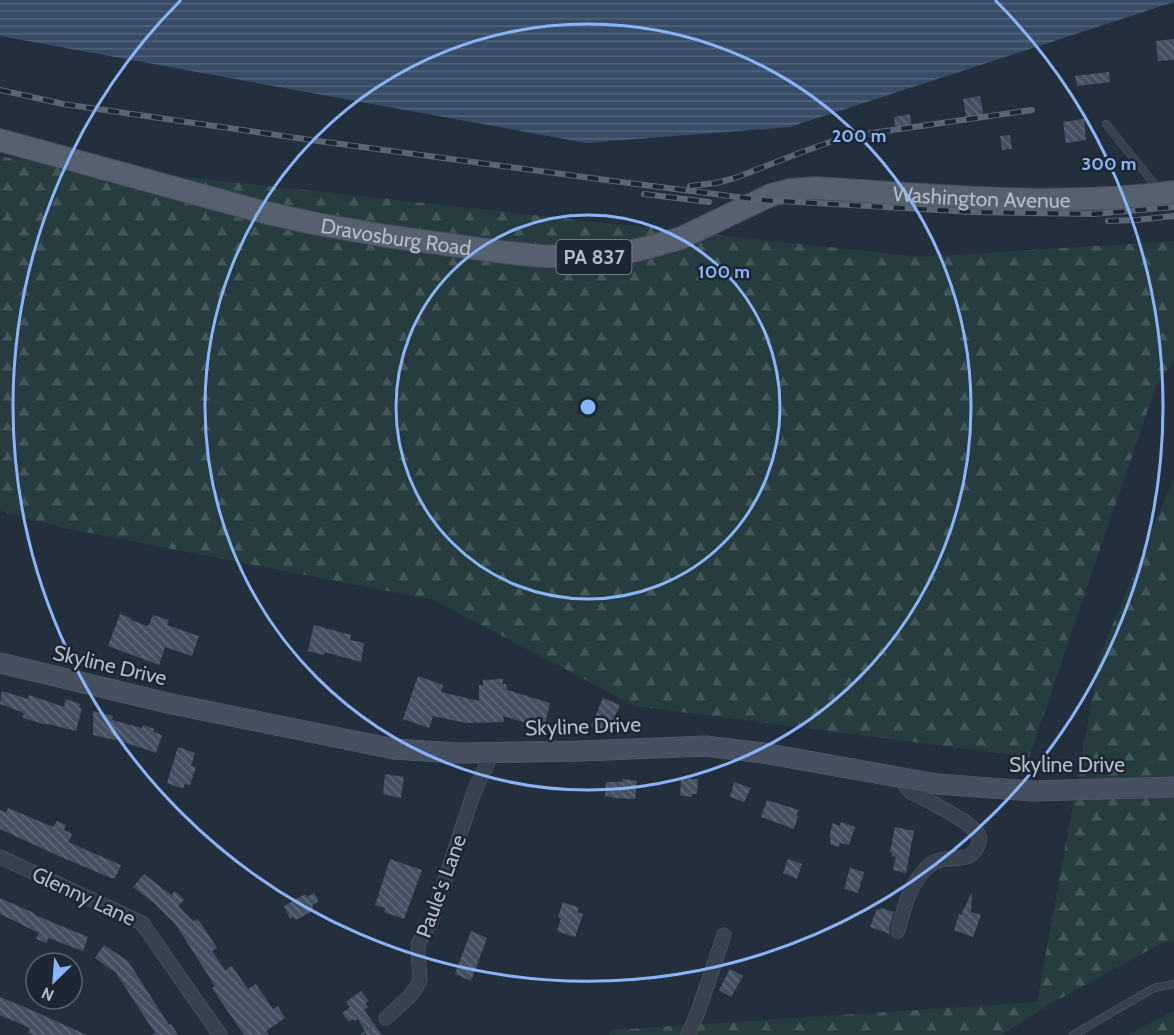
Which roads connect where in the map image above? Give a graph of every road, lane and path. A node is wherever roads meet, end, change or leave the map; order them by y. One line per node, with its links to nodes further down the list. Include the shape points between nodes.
1 (1106, 124): 4 (lane)
2 (0, 140): 3 (main road, Dravosburg Road / PA 837, via 312,223 541,256 593,257 650,248)
3 (790, 190): 4 (main road, Washington Avenue / PA 837, via 814,188 995,199 1106,199)
4 (1168, 193)
5 (0, 663): 6 (street, Skyline Drive, via 172,704 394,749)
6 (492, 753): 7 (street, Skyline Drive, via 706,746); 13 (street, Paule's Lane, via 474,792 431,922 419,942 420,980 408,998)
7 (898, 778): 8 (street, Skyline Drive, via 1033,791); 10 (street, via 911,792 964,821 980,839 968,857 935,862 924,871 912,886)
8 (1174, 787)
9 (0, 857): 14 (street, Glenny Lane, via 142,923)
10 (898, 930)
11 (724, 935): 16 (street)
12 (1174, 984): 17 (lane, via 1154,988)
13 (386, 1018): 15 (path)
14 (220, 1035)
15 (361, 1035)
16 (688, 1035)
17 (1072, 1035)

